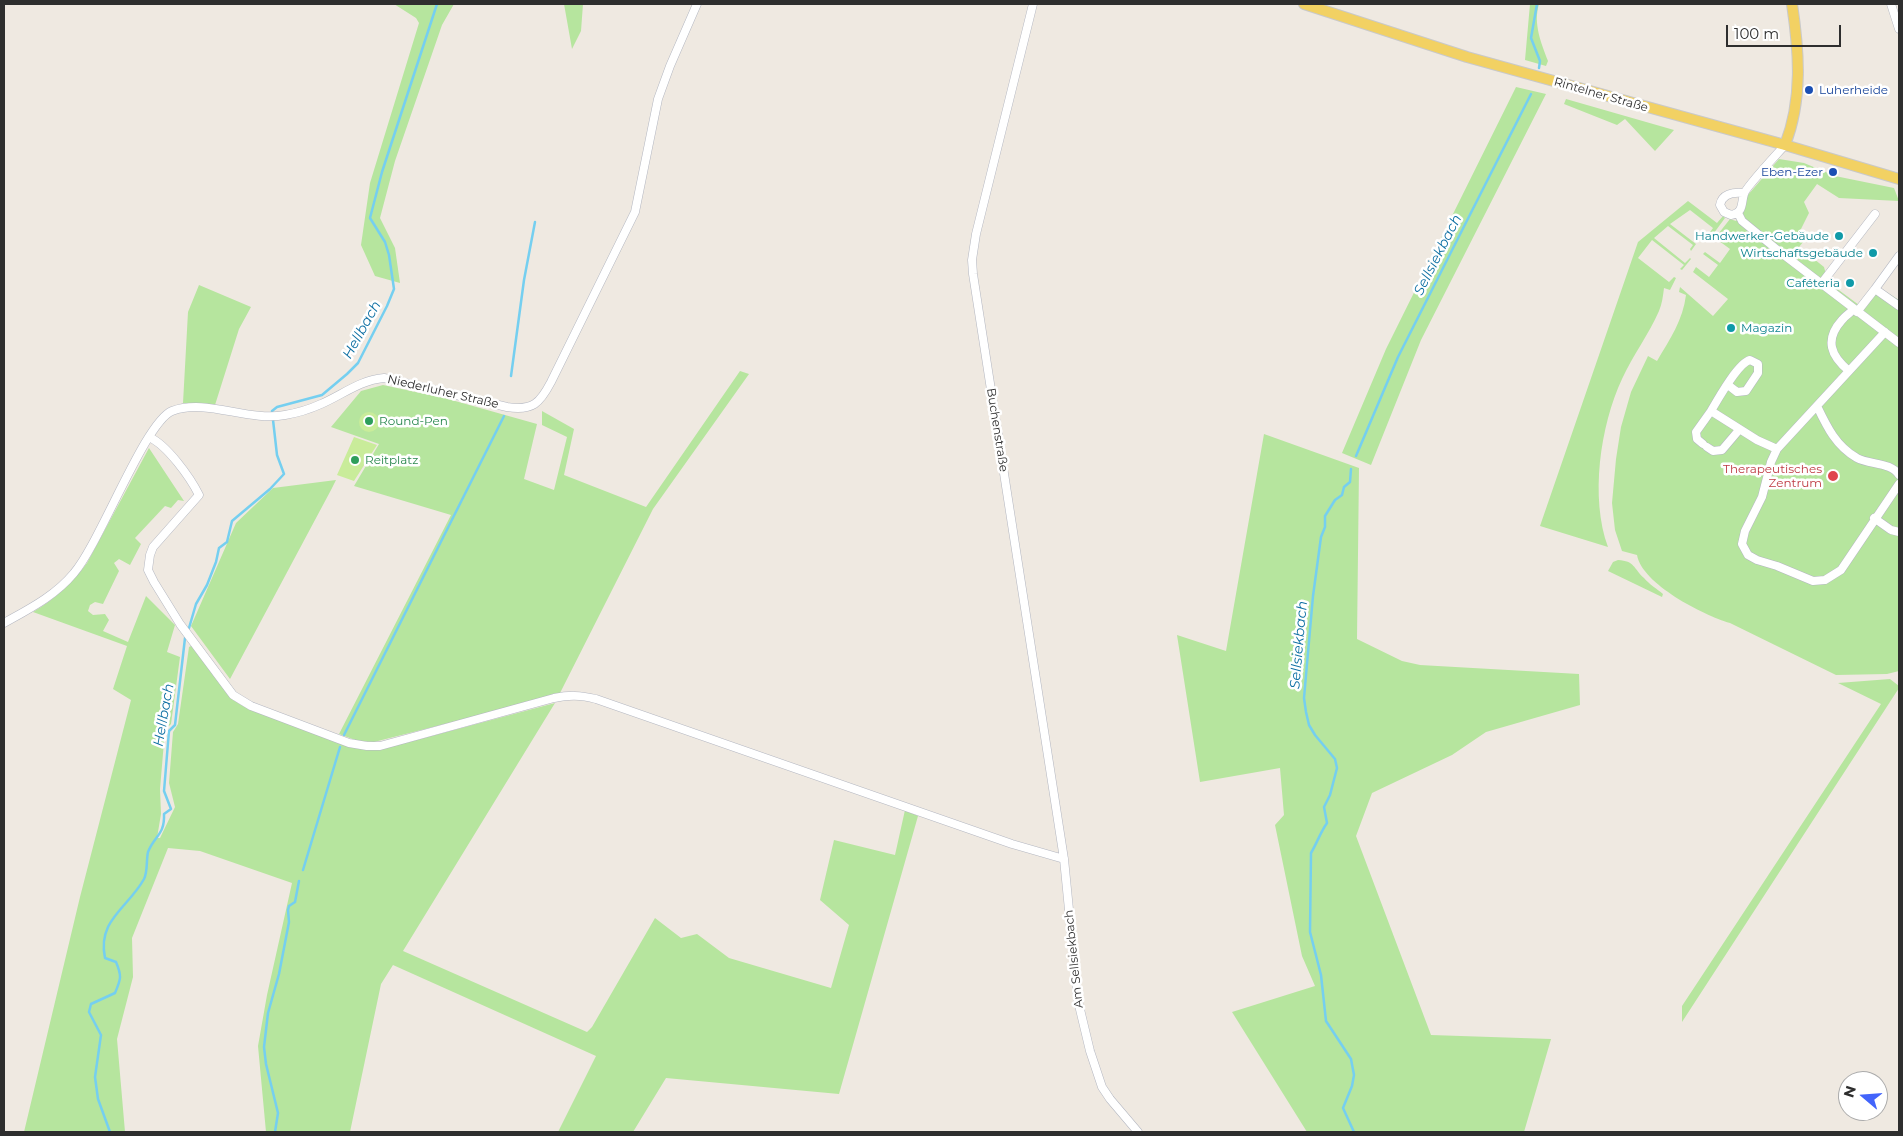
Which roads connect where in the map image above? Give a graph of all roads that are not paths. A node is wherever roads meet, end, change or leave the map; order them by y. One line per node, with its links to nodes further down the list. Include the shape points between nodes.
1 (697, 4): 24 (street, Niederluher Straße, via 658,100 635,212 538,402 524,408 508,407 384,378 359,384 321,404 283,415 268,417 194,406 184,408 162,417)
2 (1032, 4): 32 (street, Buchenstraße, via 972,260)
3 (1304, 4): 7 (main road, Rintelner Straße, via 1467,57)
4 (1792, 4): 7 (main road, via 1798,80 1792,126)
5 (1890, 4): 6 (street)
6 (1899, 29)
7 (1785, 145): 8 (main road, Rintelner Straße); 9 (street)
8 (1899, 179)
9 (1744, 193): 10 (street, via 1743,206); 10 (street, via 1724,197 1720,205 1724,212)
10 (1738, 213): 13 (street, via 1742,221)
11 (1875, 214): 13 (street)
12 (1899, 256): 14 (street)
13 (1821, 284): 16 (street)
14 (1875, 289): 15 (street); 16 (street)
15 (1899, 306)
16 (1855, 311): 17 (street); 19 (street, via 1837,327 1831,345 1835,358)
17 (1884, 332): 18 (street); 19 (street)
18 (1899, 341)
19 (1849, 371): 21 (street)
20 (1728, 386): 20 (street, via 1737,392 1746,391 1758,373 1758,364 1750,360 1745,362); 22 (street)
21 (1817, 406): 25 (street); 26 (street, via 1830,433 1840,445 1857,458 1893,468)
22 (1711, 411): 23 (street); 23 (street, via 1696,432 1697,439 1713,451 1722,450)
23 (1740, 430): 25 (street)
24 (149, 437): 31 (street, Niederluher Straße, via 75,572 52,594); 32 (street, via 156,440 180,467 199,494 153,547 148,570 180,624 233,695 251,706 349,744 380,746 554,698 581,696)
25 (1776, 449): 29 (street, via 1762,497 1743,538 1742,544 1748,555 1813,581 1825,580 1841,570)
26 (1899, 475)
27 (1899, 484): 28 (street)
28 (1896, 495): 29 (street)
29 (1874, 518): 30 (street)
30 (1899, 532)
31 (4, 623)
32 (1064, 860): 33 (street, Am Sellsiekbach, via 1075,982 1084,1028 1102,1087)
33 (1138, 1132)

